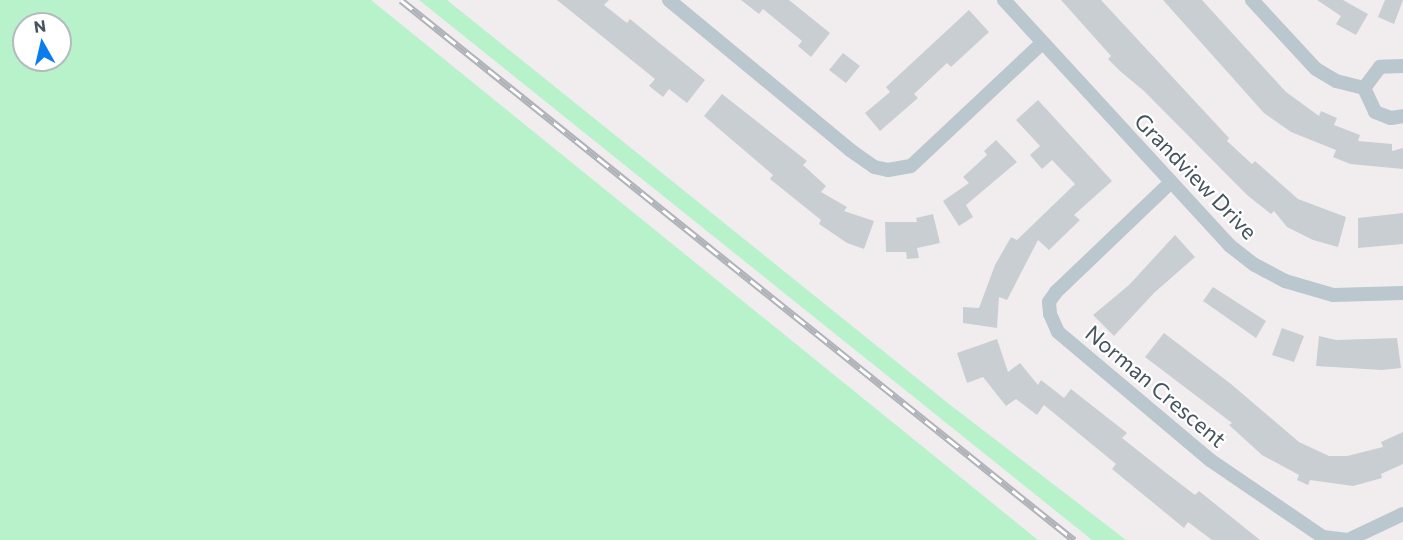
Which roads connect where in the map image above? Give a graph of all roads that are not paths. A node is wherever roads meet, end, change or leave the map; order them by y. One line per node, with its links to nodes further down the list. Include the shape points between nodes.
1 (669, 0): 4 (street, via 850,150 874,167 888,170 911,166)
2 (1005, 0): 4 (street, Grandview Drive)
3 (1252, 0): 6 (street, via 1316,69 1336,81)
4 (1042, 43): 8 (street, Grandview Drive)
5 (1403, 66): 6 (street, via 1380,67)
6 (1364, 88): 7 (street, via 1375,112 1391,118)
7 (1403, 116)
8 (1170, 183): 9 (street, Grandview Drive, via 1229,245 1285,281 1333,296); 10 (street, Norman Crescent, via 1056,292 1049,302 1058,332 1210,460 1323,537 1348,540)
9 (1403, 294)
10 (1403, 514)

